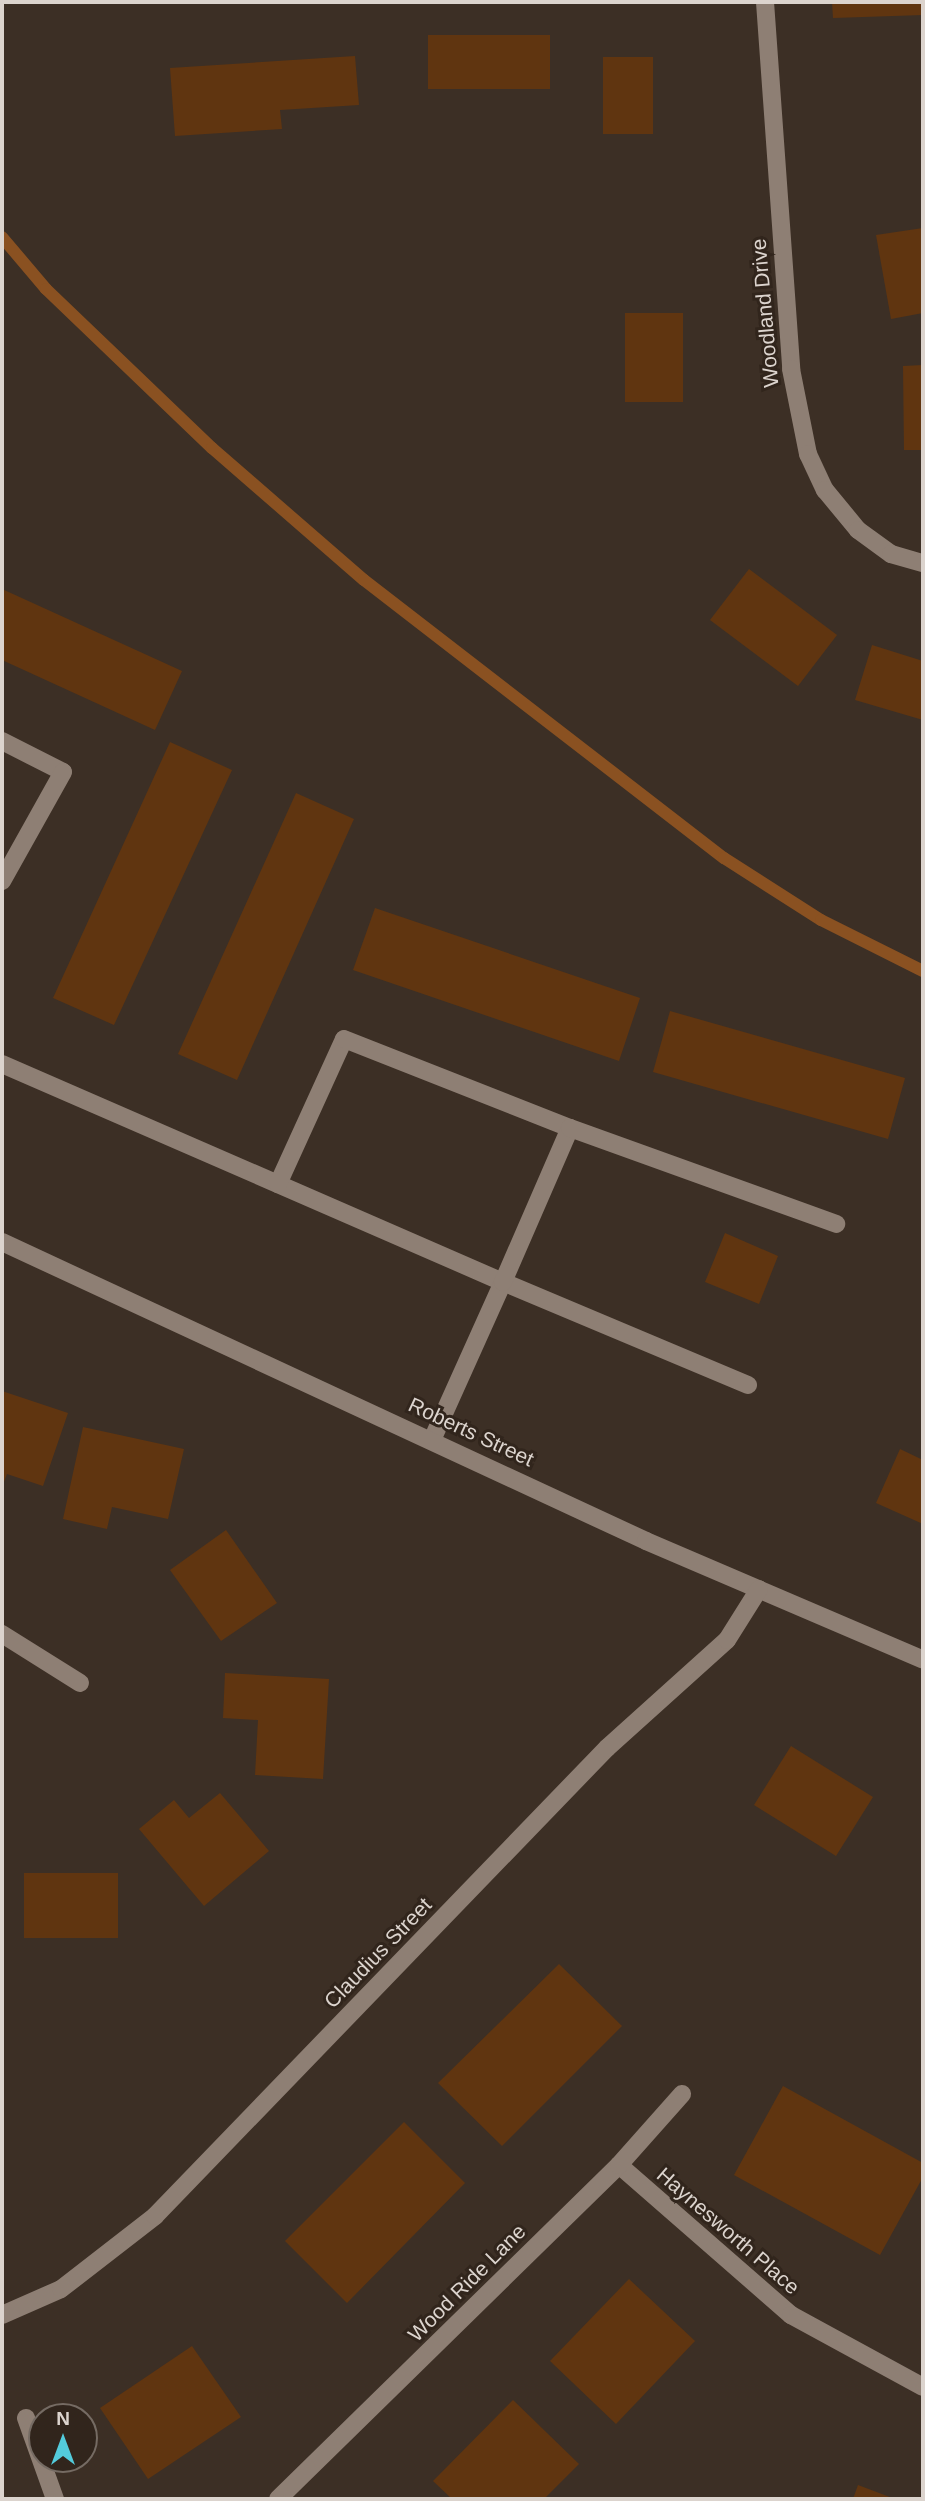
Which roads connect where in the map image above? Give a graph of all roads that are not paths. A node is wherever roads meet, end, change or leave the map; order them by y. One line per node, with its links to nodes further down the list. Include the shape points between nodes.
1 (765, 2): 2 (street, Woodland Drive, via 791,369 801,428 825,490 858,530 891,554)
2 (923, 563)
3 (2, 741): 4 (street, via 63,772)
4 (2, 881)
5 (2, 1063): 7 (street)
6 (570, 1128): 7 (street, via 344,1040); 8 (street); 10 (street)
7 (278, 1184): 10 (street)
8 (836, 1224)
9 (2, 1242): 12 (street, Roberts Street)
10 (503, 1282): 11 (street); 12 (street)
11 (748, 1385)
12 (433, 1438): 13 (street, Roberts Street)
13 (758, 1589): 15 (street, Roberts Street); 19 (street, Claudius Street, via 727,1640 607,1748 155,2216 61,2288)
14 (2, 1634): 16 (street)
15 (923, 1660)
16 (80, 1683)
17 (682, 2094): 18 (street, Wood Ride Lane)
18 (619, 2165): 20 (street, Haynesworth Place, via 791,2315); 23 (street, Wood Ride Lane)
19 (2, 2315)
20 (923, 2387)
21 (26, 2417): 22 (street)
22 (55, 2499)
23 (278, 2499)

